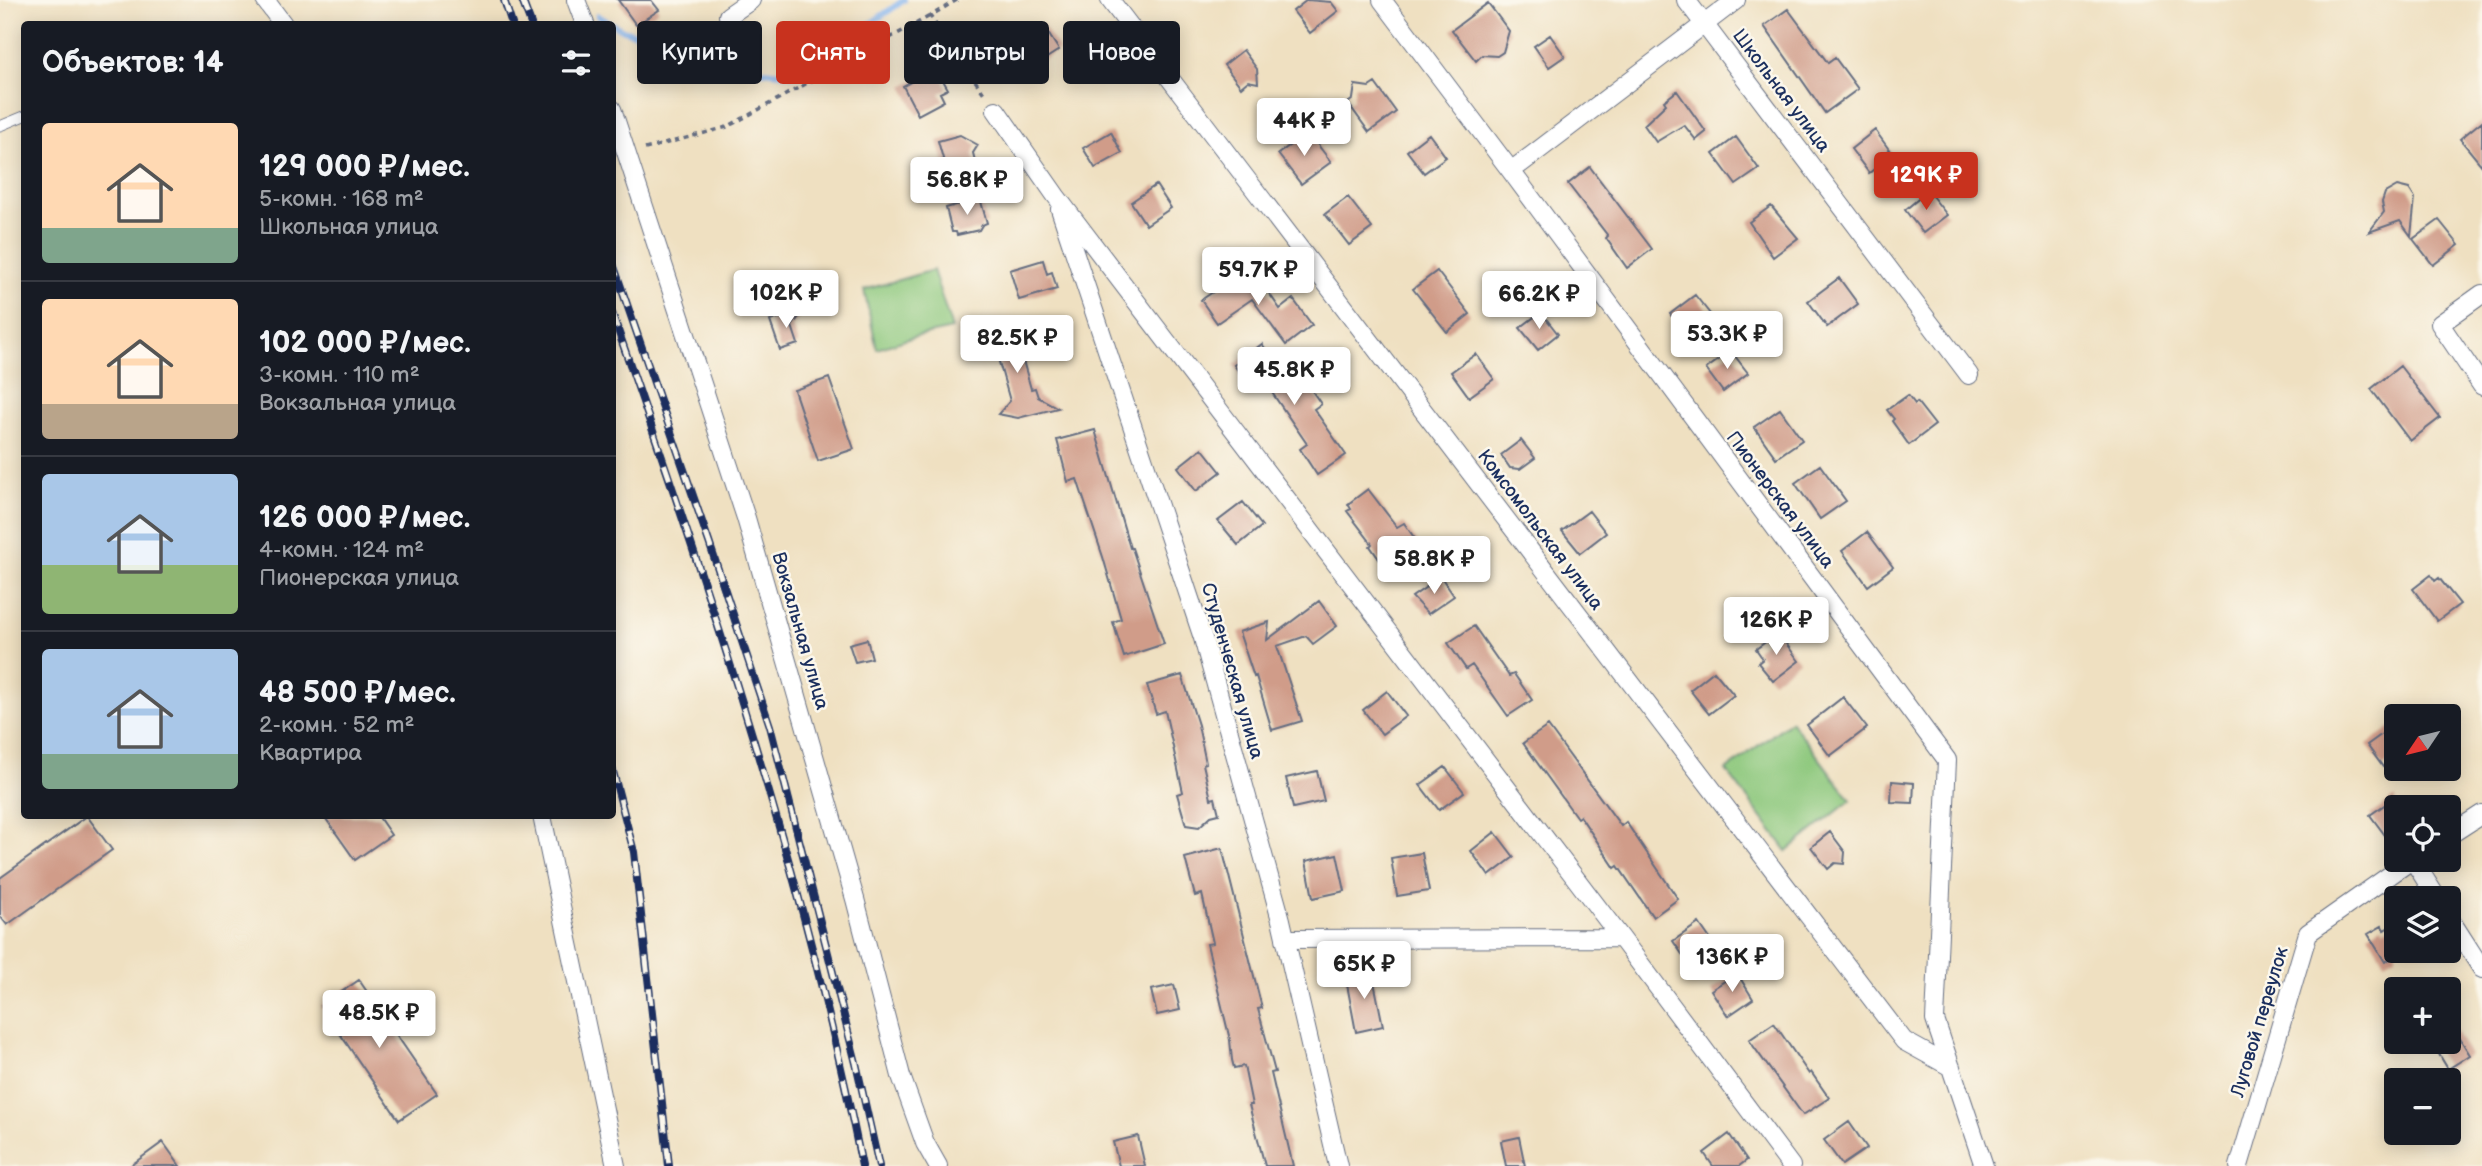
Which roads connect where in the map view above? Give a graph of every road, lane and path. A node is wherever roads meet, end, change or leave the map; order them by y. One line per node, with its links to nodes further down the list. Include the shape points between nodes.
1 (265, 0): 11 (street)
2 (576, 0): 12 (street)
3 (751, 0): 9 (street)
4 (957, 0): 10 (path)
5 (1110, 0): 32 (street, Комсомольская улица, via 1904,1041)
6 (1382, 0): 19 (street, Пионерская улица)
7 (1686, 0): 13 (street, Школьная улица)
8 (1736, 0): 13 (street)
9 (728, 16)
10 (930, 16): 14 (path); 18 (path, via 727,127)
11 (281, 21)
12 (583, 21)
13 (1704, 24): 19 (street); 22 (street, Школьная улица)
14 (996, 110): 20 (street)
15 (21, 117): 17 (lane)
16 (616, 121): 18 (street, Вокзальная улица)
17 (0, 126)
18 (627, 153): 34 (street, Вокзальная улица, via 746,518 901,1076)
19 (1511, 171): 32 (street, Пионерская улица, via 1947,760 1936,1020)
20 (1056, 196): 29 (street); 30 (street, Студенческая улица, via 1203,638)
21 (2482, 295): 23 (street, via 2440,324)
22 (1969, 375)
23 (2482, 386)
24 (2482, 814): 26 (street)
25 (543, 819): 33 (street)
26 (2461, 828)
27 (2395, 872): 38 (street, Луговой переулок, via 2308,933)
28 (2461, 936): 31 (street)
29 (1620, 938): 30 (street); 36 (street)
30 (1285, 939): 35 (street, Студенческая улица)
31 (2482, 969)
32 (1951, 1067): 37 (street, Пионерская улица)
33 (616, 1166)
34 (938, 1166)
35 (1338, 1166)
36 (1791, 1166)
37 (1984, 1166)
38 (2239, 1166)

